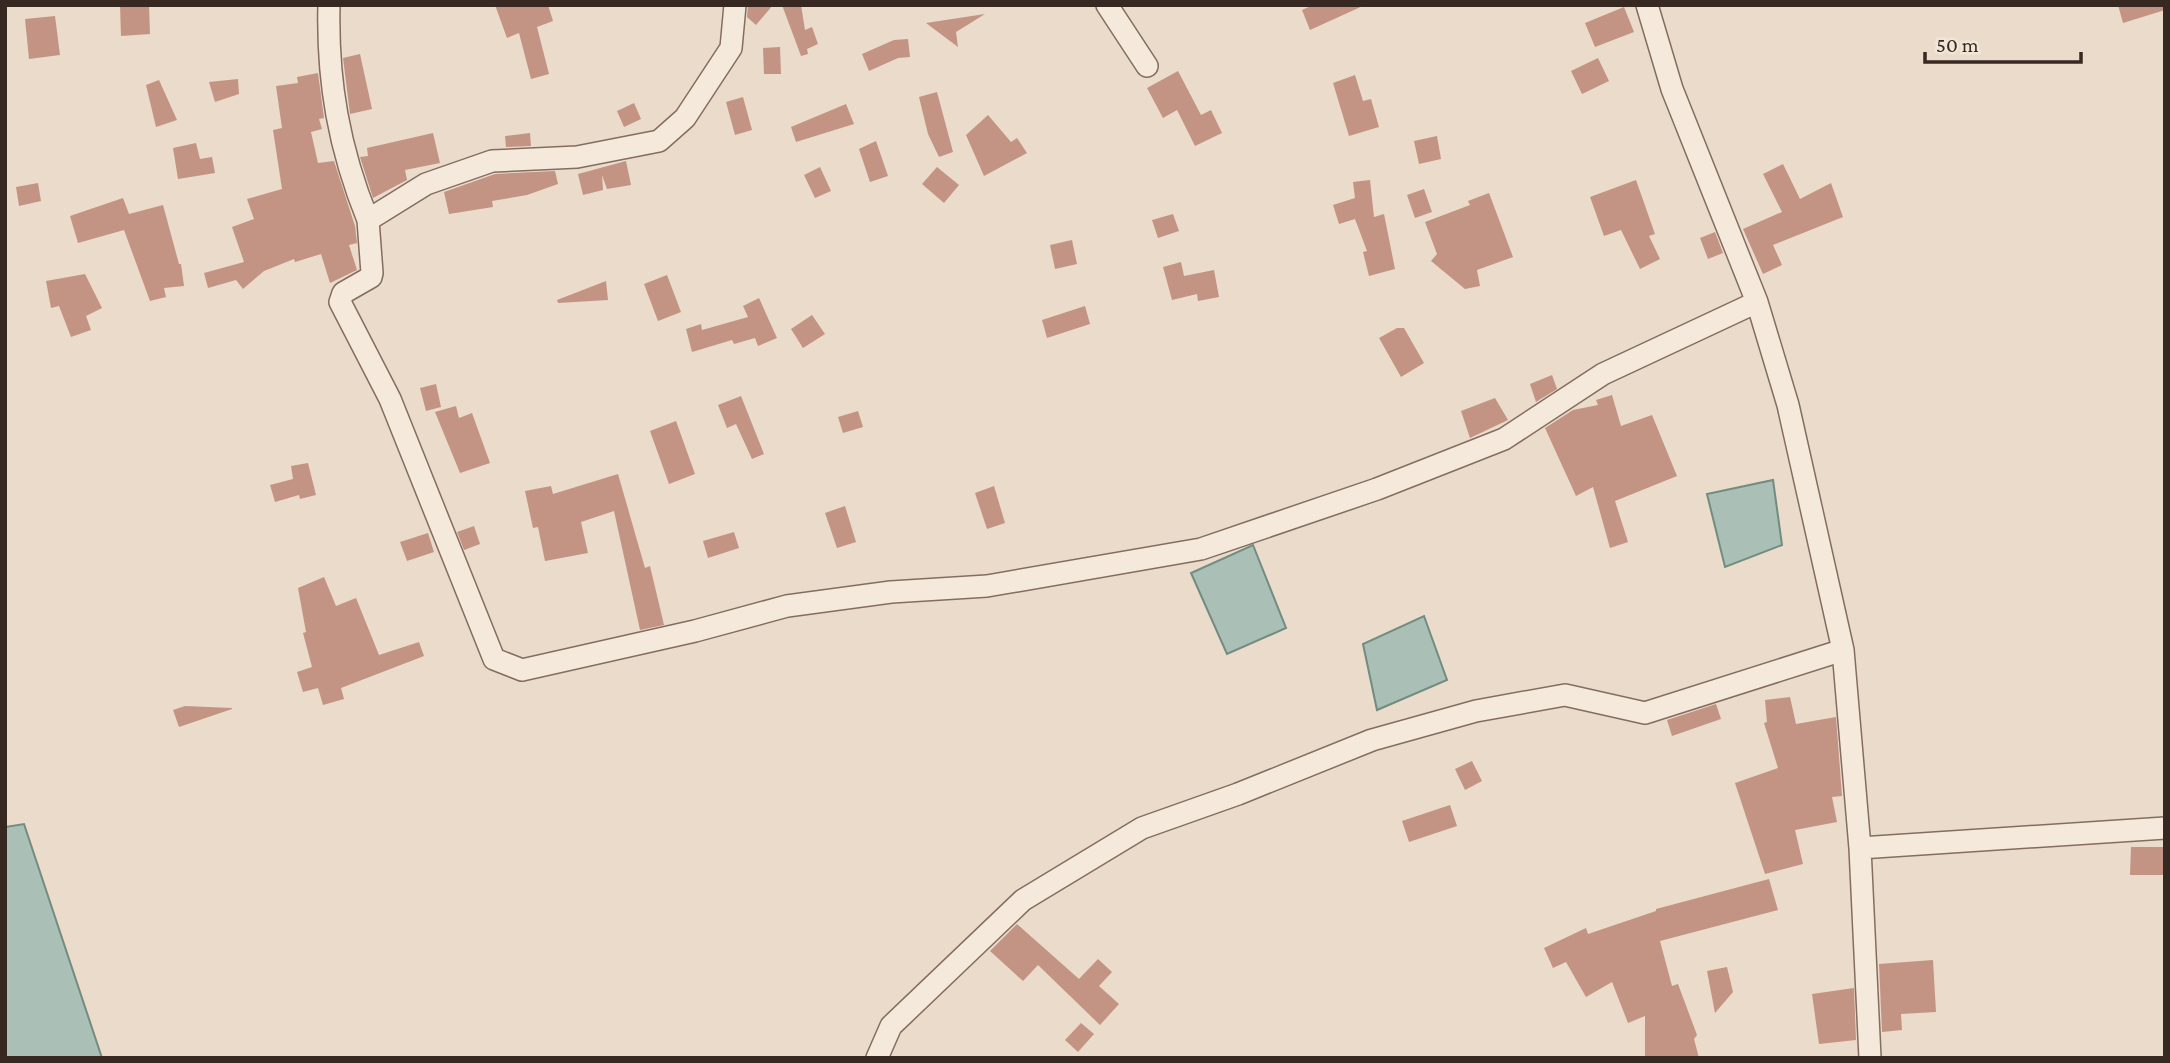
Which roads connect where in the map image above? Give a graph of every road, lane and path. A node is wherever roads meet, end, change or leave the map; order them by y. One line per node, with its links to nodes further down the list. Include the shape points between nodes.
1 (329, 5): 6 (street, via 328,63 335,115)
2 (735, 5): 6 (street, via 731,48 685,118 659,141 577,157 492,161 426,184)
3 (1107, 5): 5 (street)
4 (1647, 5): 7 (street, via 1672,89)
5 (1147, 66)
6 (368, 220): 7 (street, via 372,273 343,293 340,303 390,399 494,659 522,670 787,606 891,592 987,586 1201,549 1377,489 1504,439 1603,373)
7 (1757, 302): 8 (street, via 1788,404)
8 (1843, 650): 10 (street); 11 (street, via 1645,713 1565,695 1476,711 1372,740 1142,828 1023,901 891,1026)
9 (2165, 828): 10 (street)
10 (1860, 848): 12 (street)
11 (877, 1058)
12 (1870, 1058)

